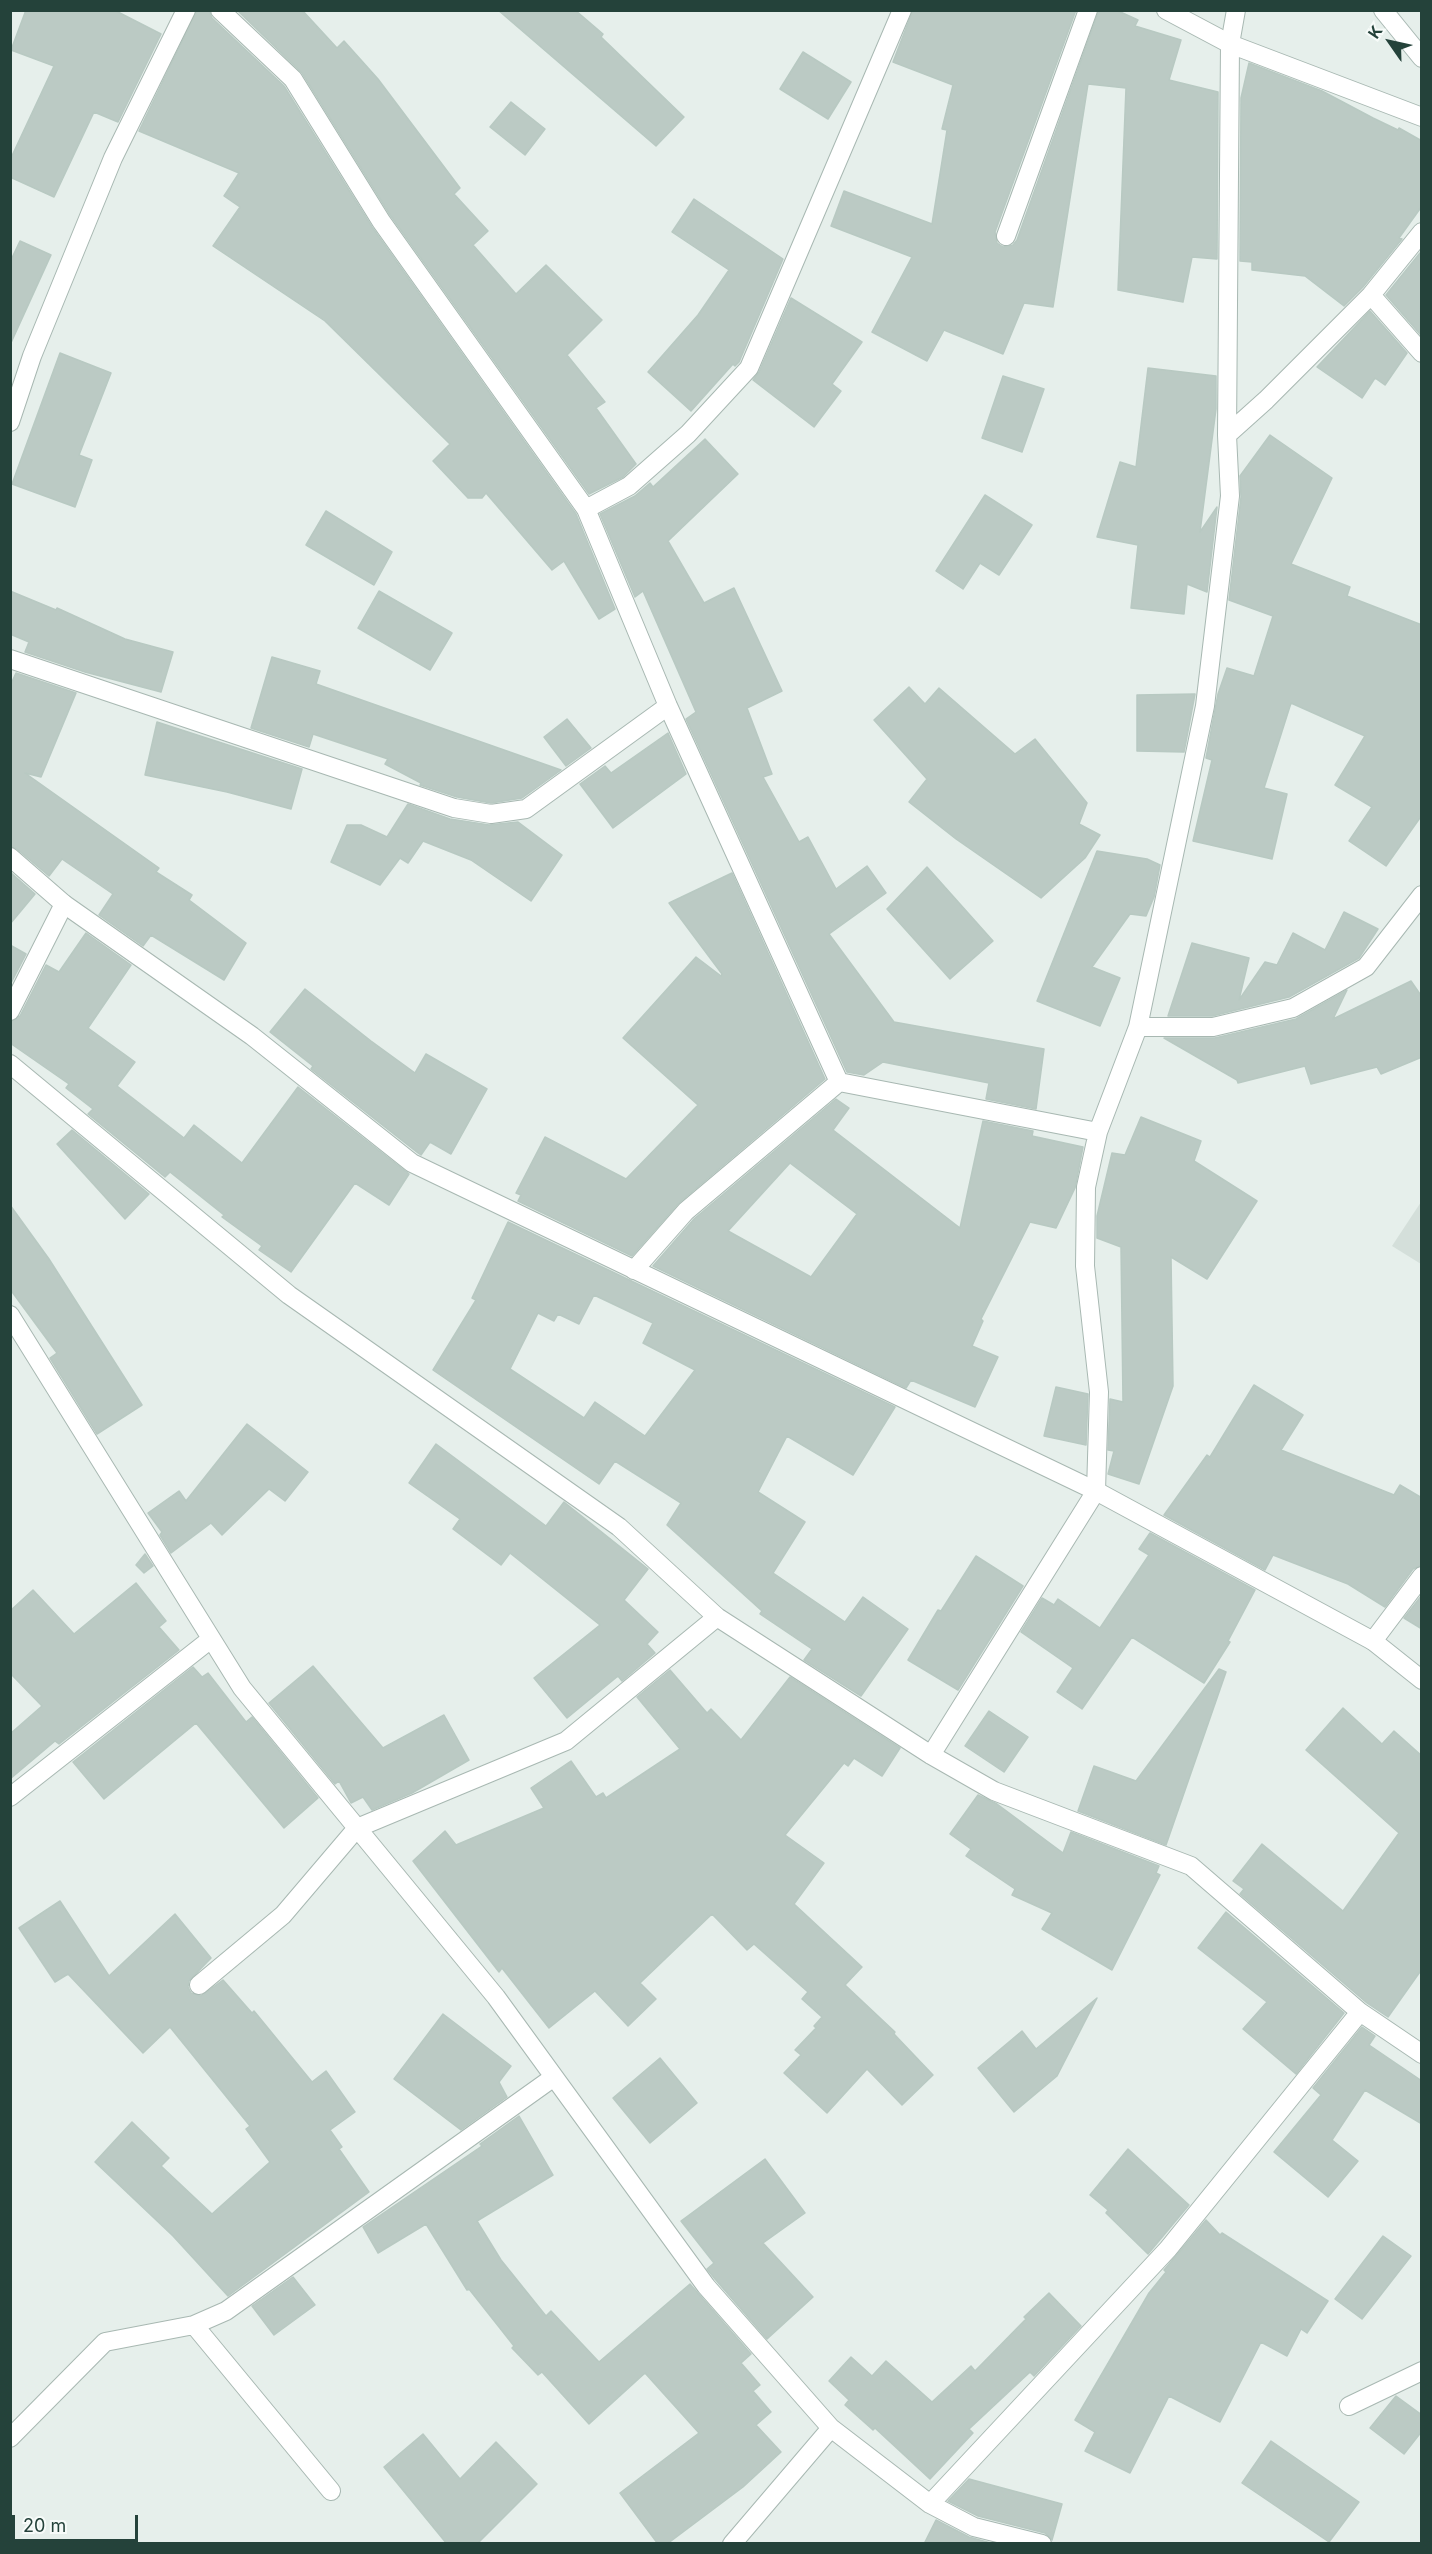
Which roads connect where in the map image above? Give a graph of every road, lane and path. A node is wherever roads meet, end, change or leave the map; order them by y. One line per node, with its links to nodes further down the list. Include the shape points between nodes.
1 (186, 10): 15 (street, via 113,158 32,356)
2 (220, 10): 17 (street, via 294,78 381,220)
3 (902, 10): 17 (street, via 749,368 680,442 629,486)
4 (1088, 10): 12 (street)
5 (1166, 10): 8 (street)
6 (1236, 10): 8 (street)
7 (1383, 10): 9 (street)
8 (1230, 44): 10 (street); 16 (street)
9 (1422, 58)
10 (1422, 117)
11 (1422, 232): 13 (street)
12 (1006, 236)
13 (1371, 295): 14 (street); 16 (street)
14 (1422, 353)
15 (10, 422)
16 (1227, 435): 24 (street, via 1230,496 1205,706)
17 (586, 509): 19 (street)
18 (10, 659): 19 (street, via 454,808 491,814 526,809)
19 (668, 706): 26 (street)
20 (10, 857): 22 (street)
21 (1422, 895): 24 (street, via 1366,967 1293,1008 1213,1027)
22 (64, 904): 23 (street); 28 (street, via 252,1036 412,1163)
23 (10, 1011)
24 (1138, 1027): 27 (street)
25 (10, 1064): 32 (street, via 290,1295 619,1527)
26 (839, 1082): 27 (street); 28 (street, via 686,1211)
27 (1098, 1132): 30 (street, via 1086,1186 1085,1266 1099,1392)
28 (634, 1270): 30 (street)
29 (10, 1316): 33 (street)
30 (1096, 1491): 34 (street); 36 (street)
31 (1422, 1576): 34 (street)
32 (717, 1617): 36 (street); 38 (street, via 566,1741)
33 (211, 1639): 37 (street); 38 (street, via 242,1688)
34 (1373, 1641): 35 (street)
35 (1422, 1680)
36 (931, 1755): 40 (street, via 994,1791 1191,1866)
37 (10, 1797)
38 (357, 1827): 39 (street, via 283,1915); 42 (street, via 496,1997)
39 (199, 1985)
40 (1360, 2012): 41 (street); 49 (street, via 1168,2249)
41 (1422, 2054)
42 (554, 2077): 43 (street, via 226,2311); 46 (street, via 706,2286)
43 (194, 2325): 47 (street, via 105,2342); 48 (street)
44 (1422, 2371): 45 (street)
45 (1349, 2406)
46 (831, 2428): 49 (street); 50 (street)
47 (10, 2438)
48 (331, 2491)
49 (930, 2504): 51 (street, via 974,2527)
50 (732, 2544)
51 (1042, 2544)

